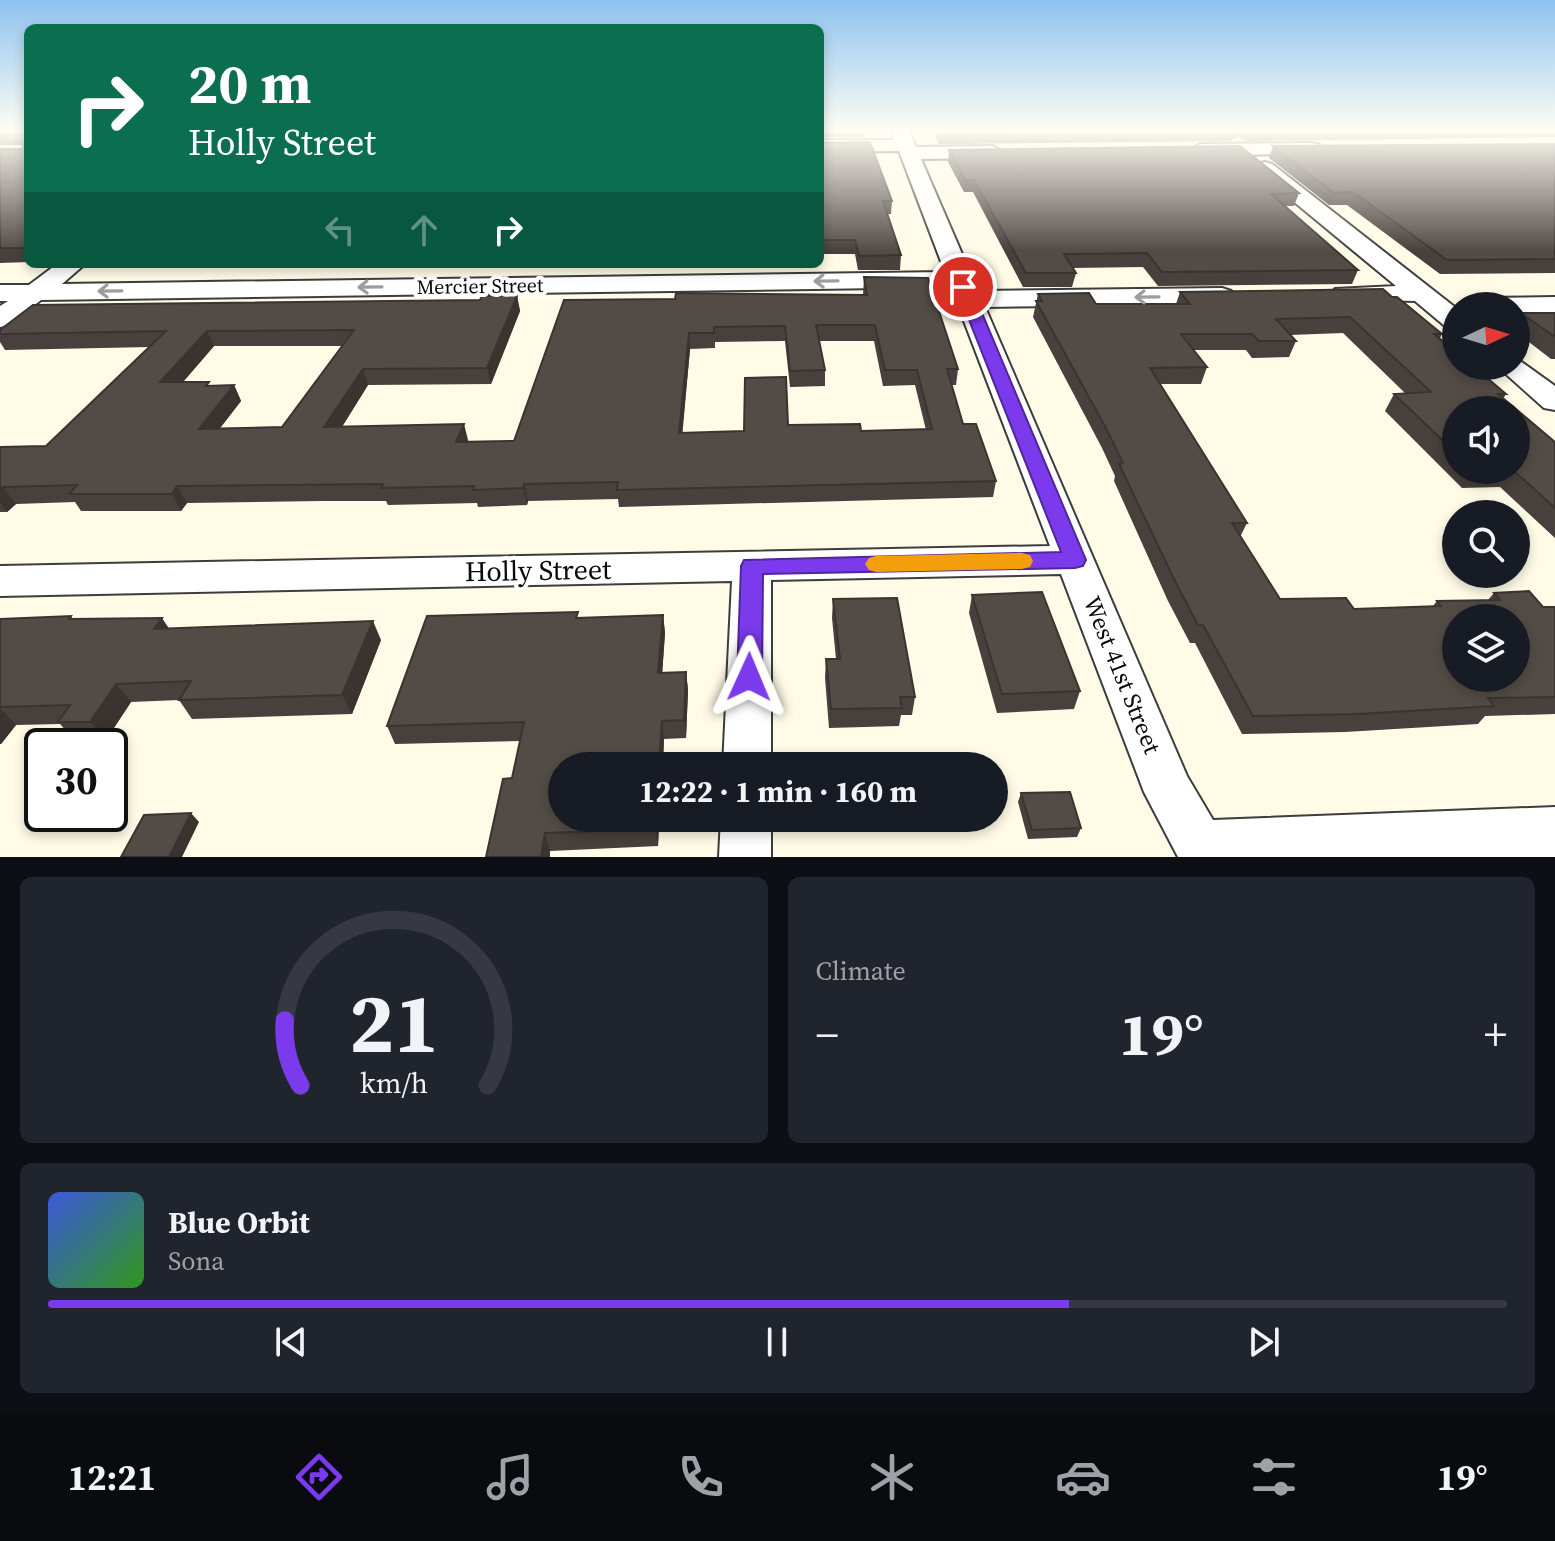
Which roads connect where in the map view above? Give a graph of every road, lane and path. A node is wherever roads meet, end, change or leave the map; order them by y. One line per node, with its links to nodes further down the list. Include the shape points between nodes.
1 (916, 171): 4 (street, West 41st Street)
2 (1269, 171): 11 (street)
3 (68, 268): 5 (street)
4 (964, 289): 5 (street, Mercier Street, one-way to 5); 8 (street, Mercier Street, one-way to 4); 16 (street, West 41st Street)
5 (35, 292): 6 (street, Mercier Street); 13 (street)
6 (0, 293)
7 (1319, 294): 12 (street)
8 (1255, 295)
9 (1530, 305): 10 (street)
10 (1555, 305)
11 (1442, 306)
12 (1442, 307)
13 (0, 319)
14 (1529, 380): 15 (street)
15 (1555, 401)
16 (1075, 560): 17 (street, Holly Street); 22 (street, West 41st Street, via 1169,792)
17 (752, 566): 18 (street, Holly Street); 19 (street)
18 (0, 581)
19 (747, 752)
20 (746, 832): 23 (street)
21 (1555, 832): 22 (street)
22 (1205, 852)
23 (745, 857)

